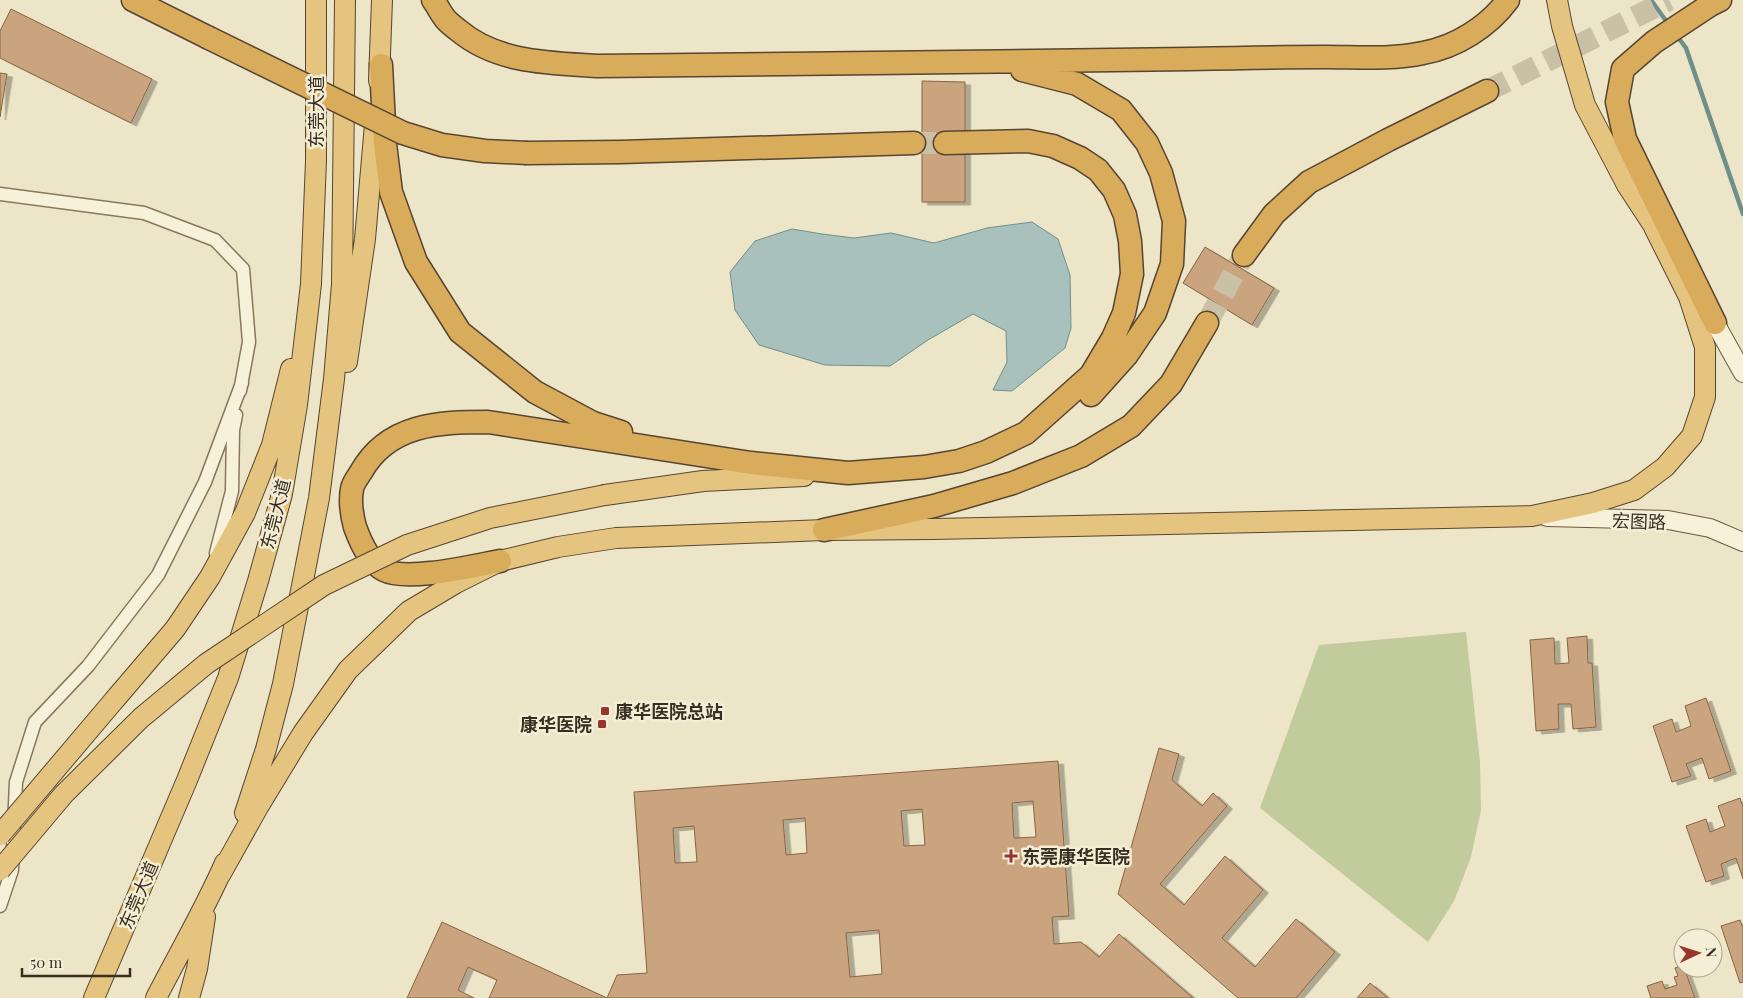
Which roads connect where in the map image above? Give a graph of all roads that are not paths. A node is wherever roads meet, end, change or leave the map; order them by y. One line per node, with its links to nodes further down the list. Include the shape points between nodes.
1 (133, 0): 12 (highway, bridge, via 403,133 442,145 527,153)
2 (316, 0): 17 (highway, 东莞大道)
3 (345, 0): 25 (highway, 东莞大道, via 342,284)
4 (382, 0): 10 (highway)
5 (434, 0): 9 (highway, via 444,18 465,36 506,55 536,62 598,66)
6 (1508, 0): 9 (highway, via 1498,13 1451,45 1390,57)
7 (1558, 0): 15 (highway, via 1562,26 1585,105 1627,185)
8 (1715, 2): 19 (highway, via 1654,42 1623,69 1617,102 1625,139)
9 (948, 62): 22 (highway, via 1029,71 1077,84 1121,110 1147,143 1161,173 1174,221 1170,272 1155,313 1126,356 1090,396)
10 (381, 65): 23 (highway, via 385,144 392,192 416,262 460,332 536,392 593,423); 25 (highway, via 354,324 336,430)
11 (1487, 91): 16 (highway, via 1309,182 1274,214)
12 (914, 143)
13 (945, 143): 22 (highway, via 1028,141 1053,146 1098,170 1114,190 1125,215 1132,274 1124,313 1113,338 1091,375)
14 (0, 194): 21 (street, via 144,213 215,240 243,269 249,342)
15 (1654, 227): 19 (highway); 26 (highway, via 1689,297 1705,347 1705,397 1692,436 1665,468 1634,490)
16 (1244, 255)
17 (312, 284): 30 (highway, via 272,445 245,513); 36 (highway, 东莞大道, via 282,494 258,581 228,678)
18 (1207, 323): 27 (highway, via 1171,384 1131,426 1081,456 1012,483 934,506)
19 (1715, 324): 20 (main road)
20 (1743, 373)
21 (242, 383): 30 (street, via 233,430 232,491); 35 (street, via 205,482 158,575 88,666 35,722 16,782 12,870)
22 (1026, 433): 24 (highway, via 959,461 891,471)
23 (678, 452): 24 (highway); 29 (highway, via 488,422 450,422 418,428 386,442 367,461 352,488 352,517 365,552 384,570 411,575)
24 (848, 473): 32 (highway, bridge, via 703,481 605,495 490,518 407,546 324,586 206,664 141,718 64,794)
25 (319, 498): 33 (highway, 东莞大道, via 284,684 236,839)
26 (1532, 516): 27 (highway); 28 (main road, 宏图路, via 1668,520 1710,528)
27 (824, 530): 29 (highway, via 616,538)
28 (1743, 542)
29 (500, 561): 33 (highway, via 409,611 348,670 303,733)
30 (210, 577): 31 (highway, bridge, via 175,629)
31 (0, 835)
32 (0, 870)
33 (220, 875): 34 (highway, 东莞大道)
34 (207, 904): 37 (highway, 东莞大道); 38 (highway); 39 (highway)
35 (0, 906)
36 (94, 998)
37 (156, 998)
38 (172, 998)
39 (190, 998)

